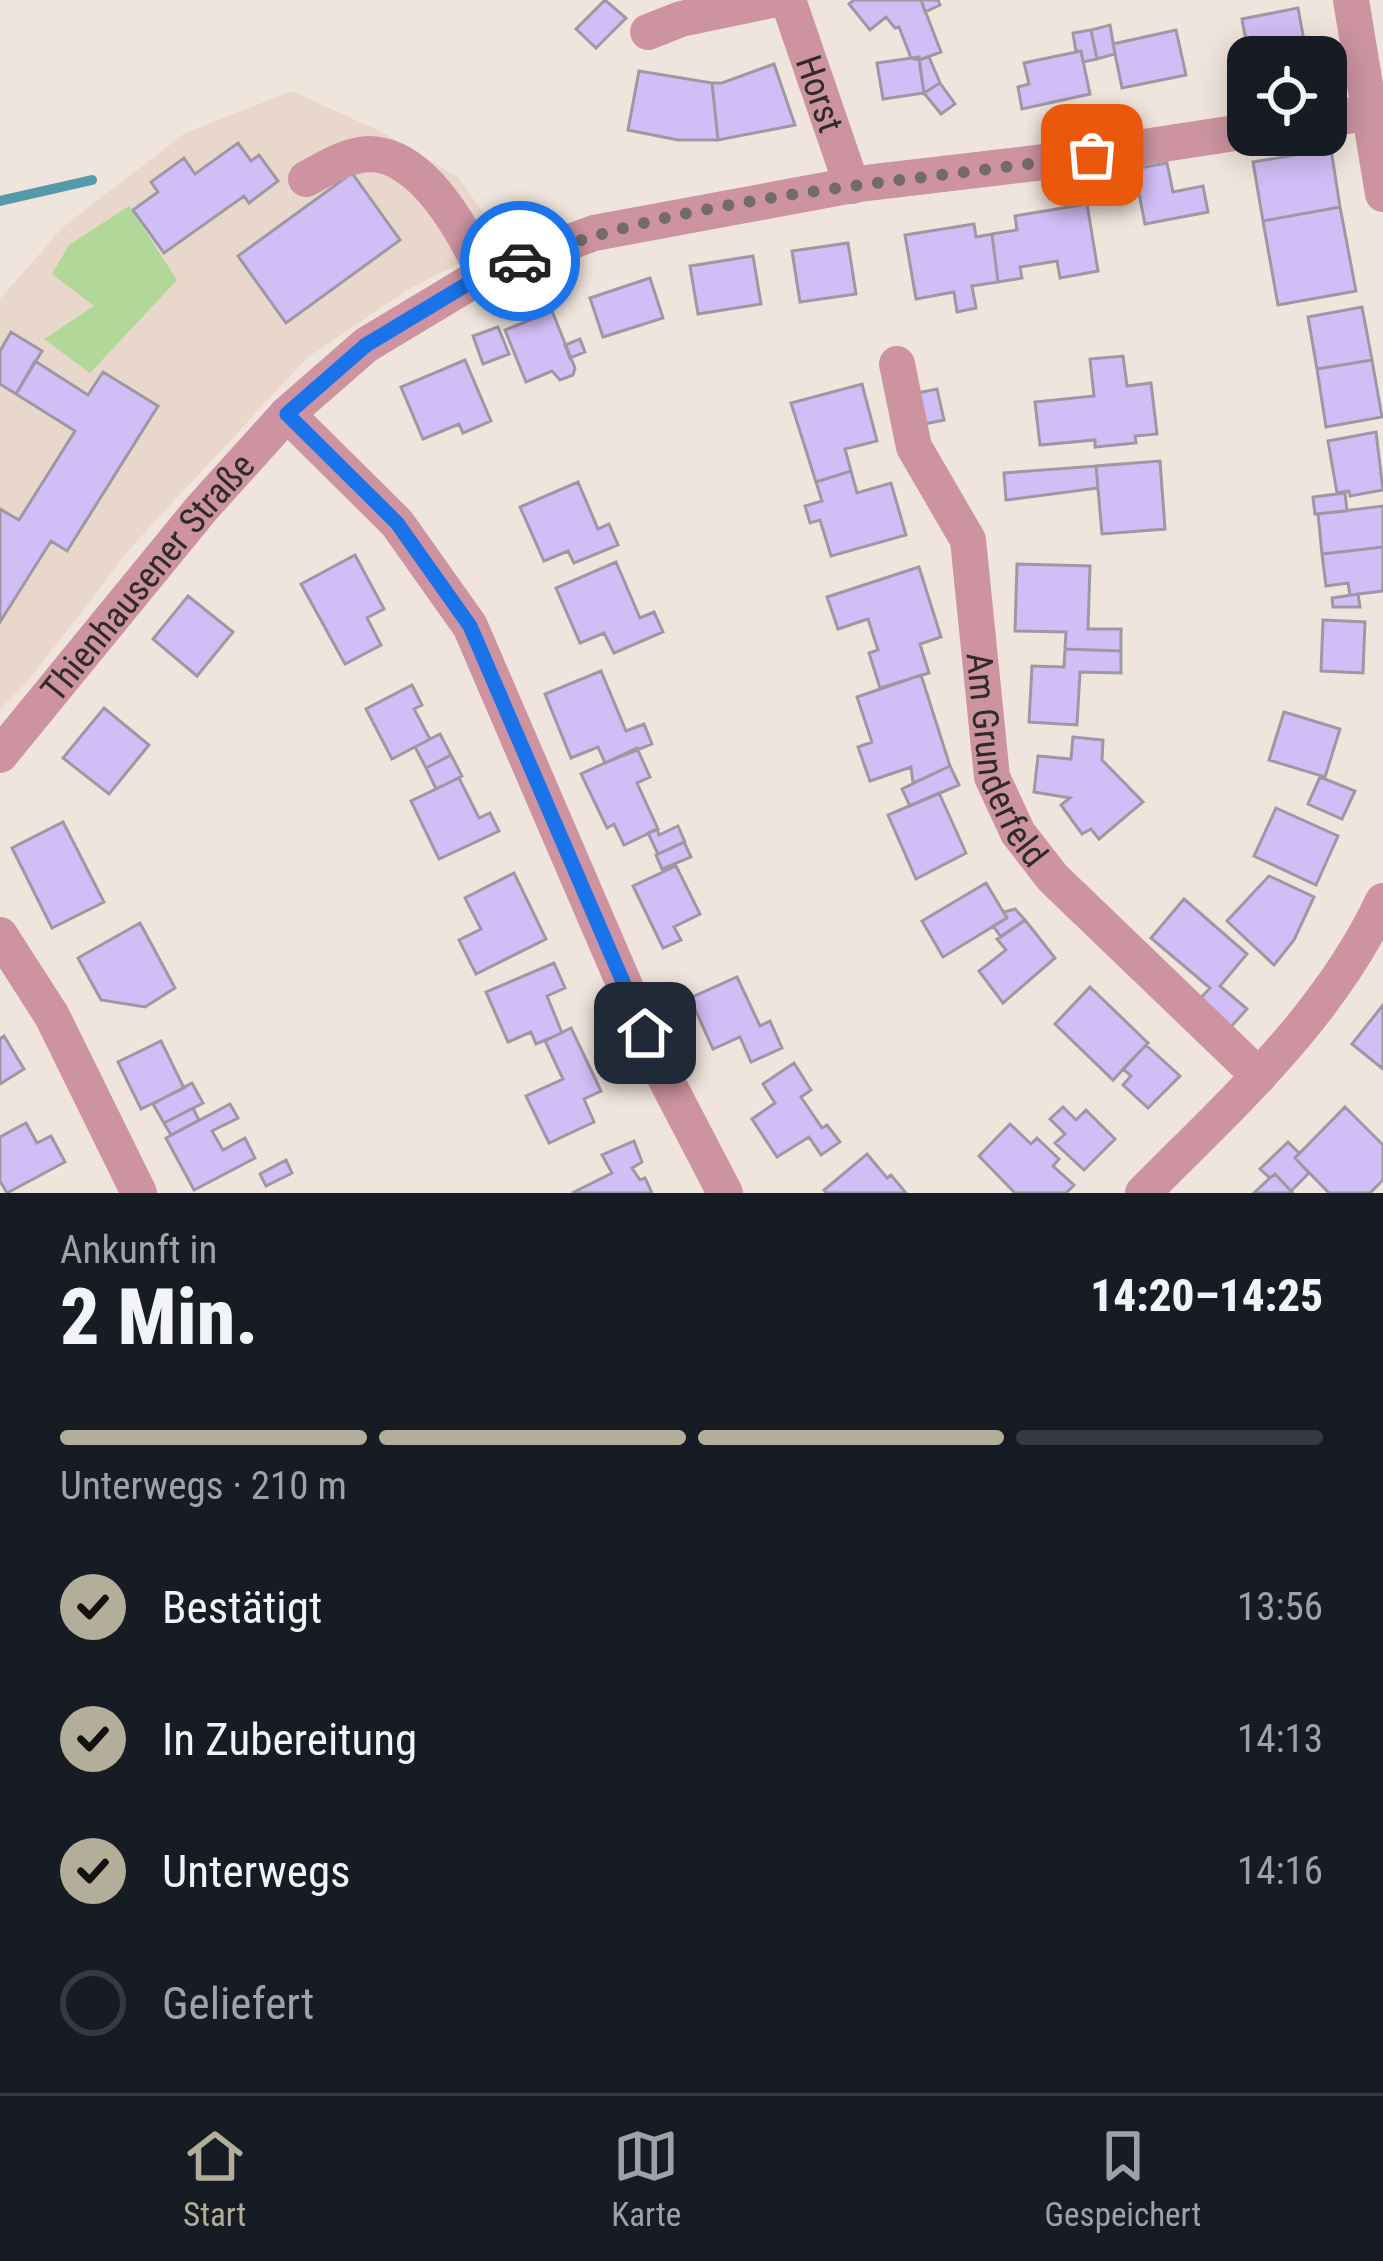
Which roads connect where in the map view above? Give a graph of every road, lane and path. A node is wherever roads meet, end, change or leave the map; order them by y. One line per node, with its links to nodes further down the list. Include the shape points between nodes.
1 (772, 0): 4 (street)
2 (788, 0): 8 (street, Horst)
3 (1351, 0): 5 (street)
4 (648, 32)
5 (1375, 112): 9 (street)
6 (1227, 134): 8 (street, Thienhausener Straße)
7 (306, 179): 10 (street, via 370,154 394,160 441,200)
8 (852, 186): 10 (street, Thienhausener Straße, via 594,232)
9 (1383, 194)
10 (484, 274): 12 (street, Thienhausener Straße, via 366,345)
11 (897, 364): 16 (street, Am Grunderfeld, via 914,448 968,540 992,777 1018,832 1053,878)
12 (287, 414): 13 (street, Thienhausener Straße); 18 (street, via 397,523 470,626 662,1072)
13 (0, 755)
14 (1383, 901): 16 (street, via 1347,967)
15 (0, 935): 17 (street, via 52,1016)
16 (1259, 1076): 19 (street)
17 (139, 1193)
18 (725, 1193)
19 (1143, 1193)

